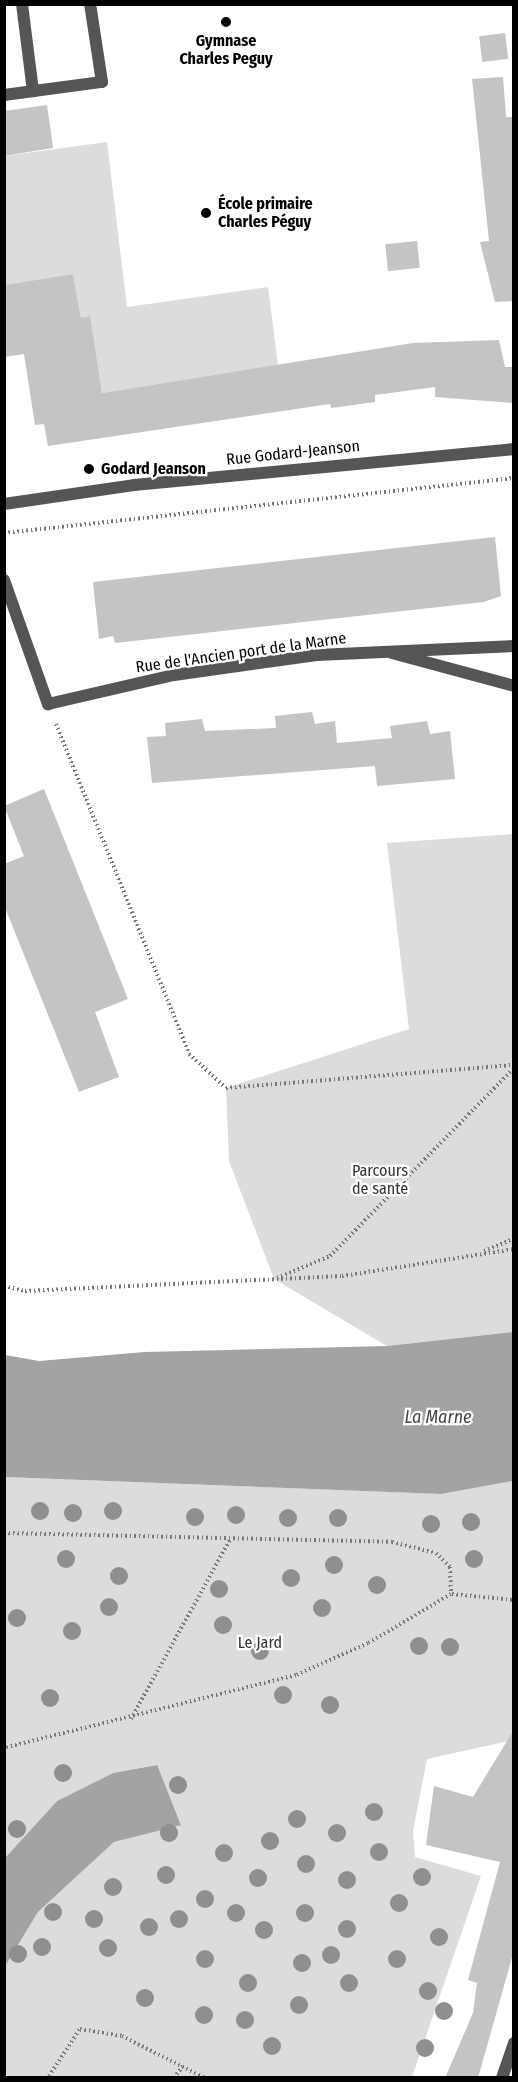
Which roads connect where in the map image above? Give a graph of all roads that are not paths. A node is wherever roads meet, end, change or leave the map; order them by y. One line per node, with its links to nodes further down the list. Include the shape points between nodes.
1 (22, 4): 3 (street)
2 (90, 4): 3 (street, via 102,82)
3 (33, 91): 4 (street)
4 (4, 95)
5 (513, 449): 6 (street, Rue Godard-Jeanson, via 134,485)
6 (4, 504)
7 (4, 580): 9 (street, Rue de l'Ancien port de la Marne, via 48,704 174,675)
8 (513, 646): 9 (street, Rue de l'Ancien port de la Marne)
9 (385, 651): 10 (street, via 452,674)
10 (513, 686)
11 (513, 2043): 12 (street)
12 (508, 2071)

